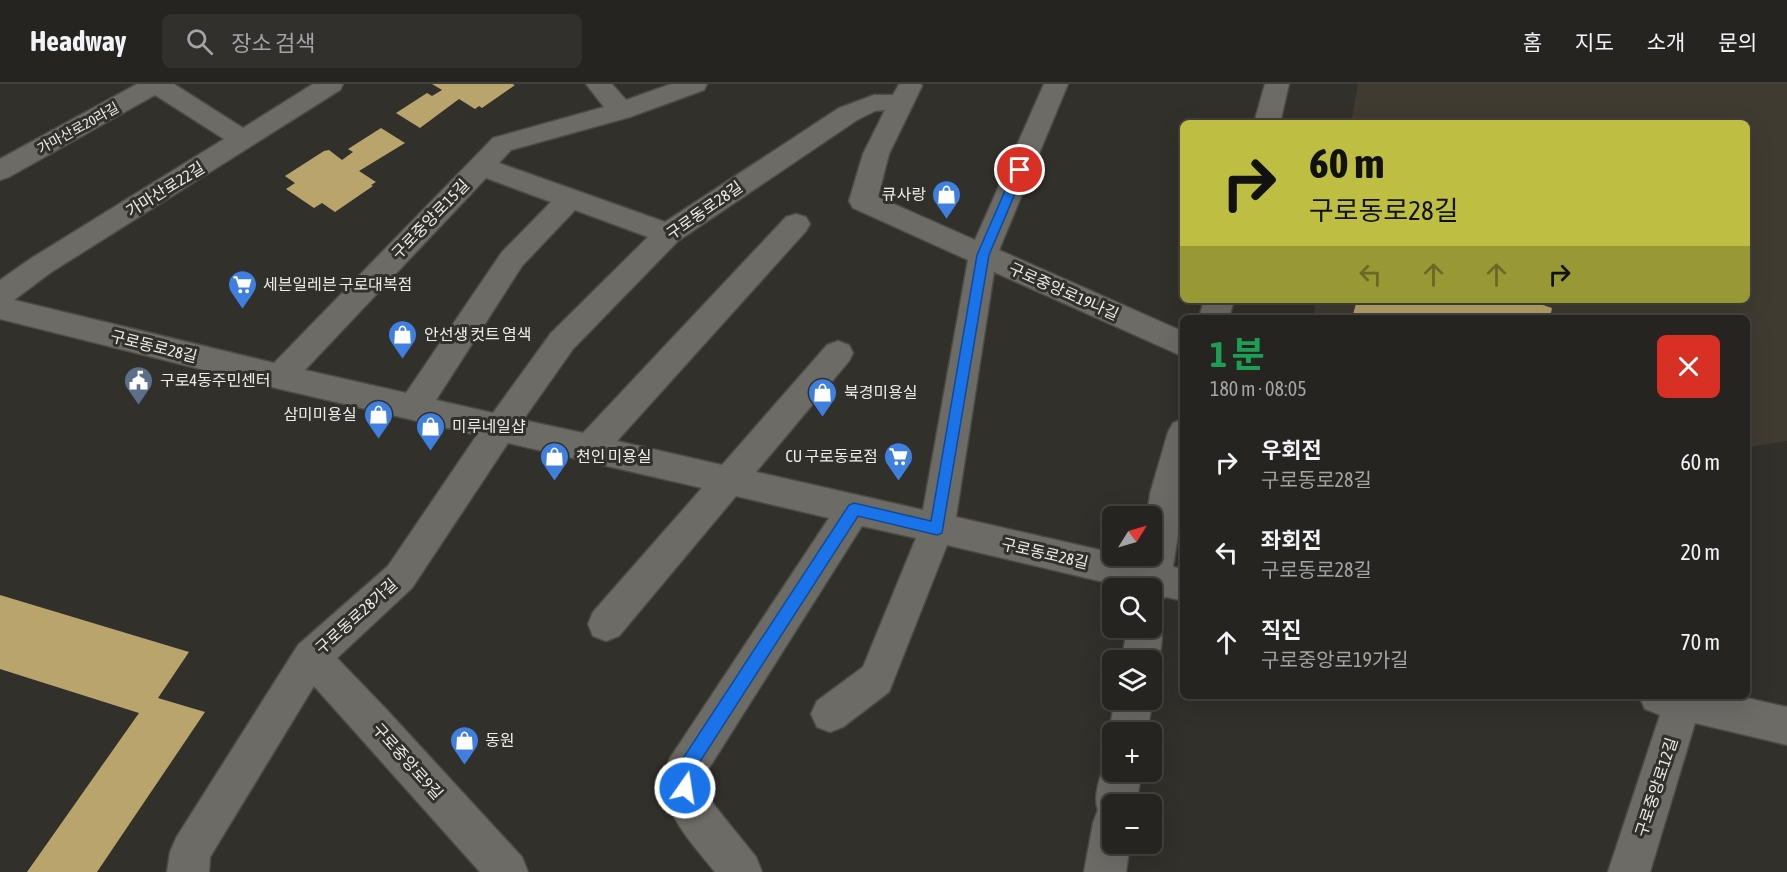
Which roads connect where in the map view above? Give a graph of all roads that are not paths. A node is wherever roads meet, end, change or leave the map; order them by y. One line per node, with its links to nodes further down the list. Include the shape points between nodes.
1 (156, 84): 10 (street, 가마산로20라길); 12 (street, 가마산로20라길)
2 (332, 84): 10 (street, 가마산로22길)
3 (598, 84): 8 (street)
4 (695, 84): 8 (street, 구로중앙로15길)
5 (1056, 84): 16 (street)
6 (1277, 84): 9 (street)
7 (906, 94): 15 (street, 구로동로28길, via 864,105 848,114); 16 (street, 구로중앙로19나길, via 876,154 863,201)
8 (621, 111): 11 (street, 구로중앙로15길, via 502,144)
9 (1268, 120)
10 (242, 140): 17 (street, 가마산로22길)
11 (481, 166): 13 (street, 구로중앙로15길); 21 (street, 구로중앙로15길)
12 (0, 171)
13 (571, 198): 15 (street, 구로중앙로15길); 22 (street, via 512,259)
14 (796, 224): 25 (street)
15 (668, 234): 23 (street, 구로동로28길, via 562,341)
16 (983, 255): 19 (street, 구로중앙로19나길); 28 (street)
17 (0, 295)
18 (0, 308): 21 (street, 구로동로28길)
19 (1180, 343)
20 (838, 353): 26 (street)
21 (280, 377): 22 (street, 구로동로28길)
22 (414, 407): 23 (street, 구로동로28길)
23 (500, 428): 25 (street, 구로동로28길); 31 (street, 구로동로28가길, via 400,577)
24 (1180, 447): 29 (street, via 1167,494)
25 (590, 448): 26 (street, 구로동로28길)
26 (730, 479): 27 (street, 구로동로28길); 30 (street)
27 (854, 509): 28 (street, 구로동로28길); 38 (street, via 684,772 687,803)
28 (937, 528): 29 (street, 구로동로28길); 33 (street, via 876,679)
29 (1163, 584)
30 (606, 624)
31 (311, 657): 36 (street, 구로중앙로9길); 37 (street, 구로동로28가길, via 190,852)
32 (1671, 699): 34 (street); 40 (street, 구로중앙로12길)
33 (830, 714)
34 (1787, 726)
35 (1108, 854): 39 (street)
36 (503, 870)
37 (188, 872)
38 (741, 872)
39 (1105, 872)
40 (1629, 872)

